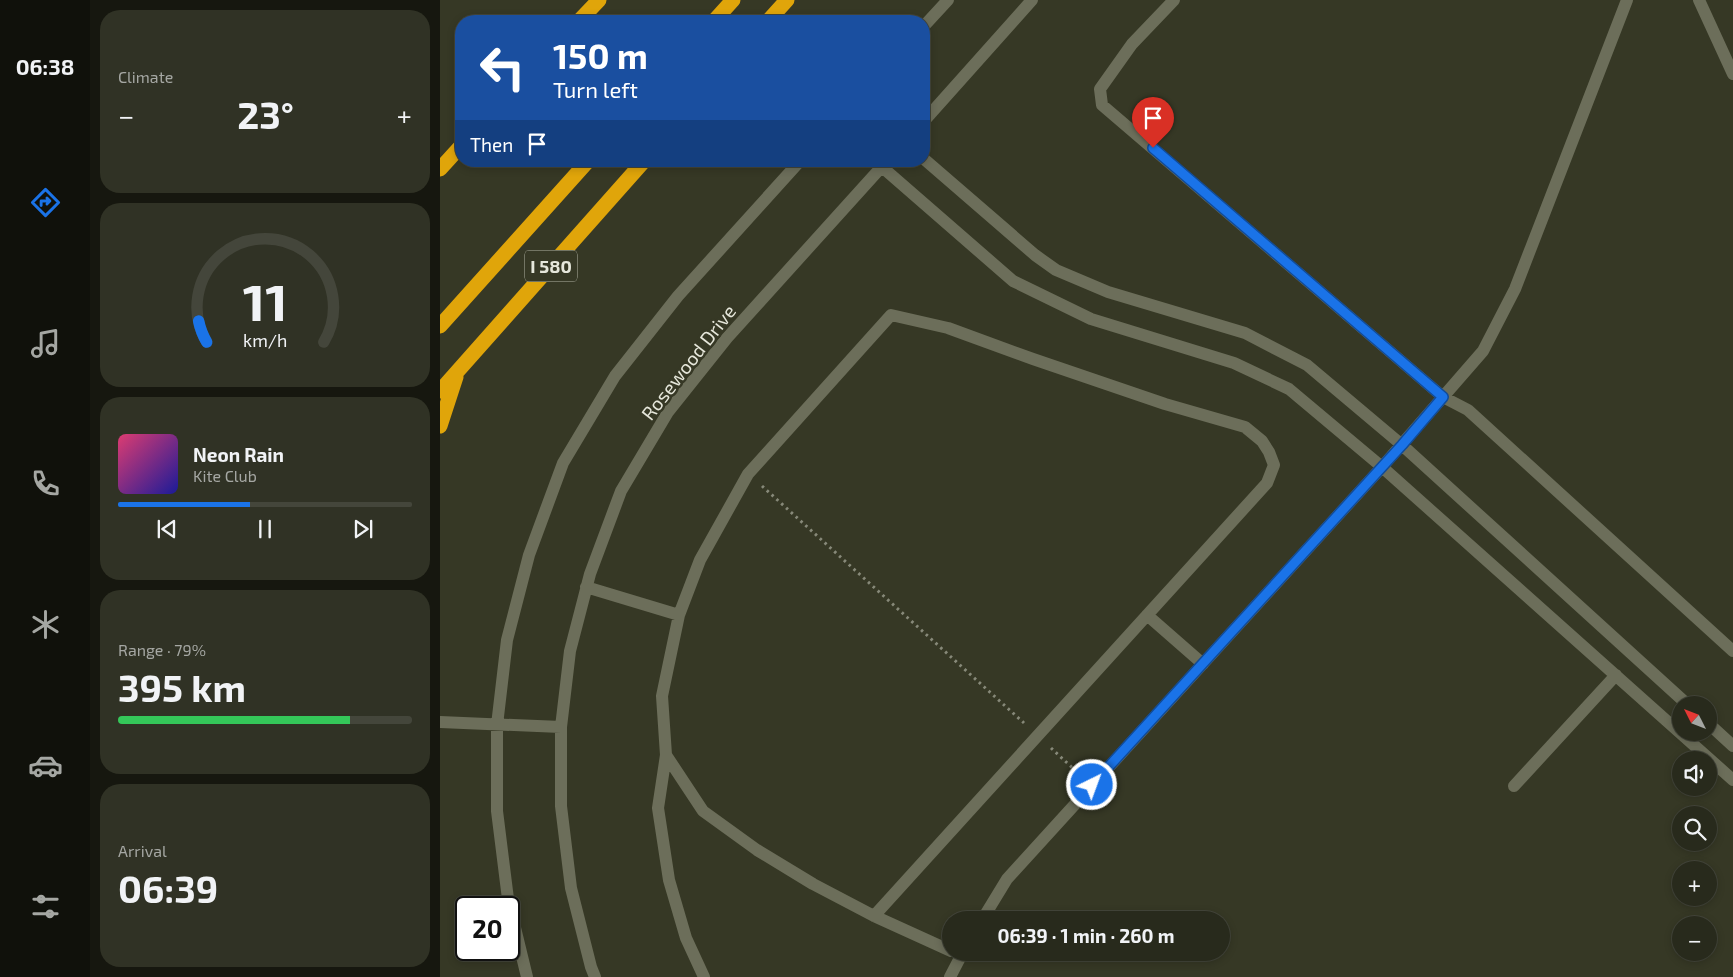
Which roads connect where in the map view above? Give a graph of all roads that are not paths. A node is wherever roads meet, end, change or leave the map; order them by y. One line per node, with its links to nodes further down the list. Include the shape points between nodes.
1 (598, 0): 9 (highway)
2 (733, 0): 10 (highway)
3 (786, 0): 11 (highway)
4 (948, 0): 12 (street)
5 (1032, 0): 14 (street)
6 (1174, 0): 26 (street, via 1132,44 1110,74 1100,90 1102,105)
7 (1627, 0): 26 (street, via 1514,289 1483,351)
8 (1699, 0): 13 (street)
9 (584, 15)
10 (719, 15)
11 (773, 15)
12 (930, 20)
13 (1733, 74)
14 (930, 114)
15 (455, 153): 22 (highway)
16 (930, 164): 28 (street, via 1056,270 1108,292 1245,333 1307,365)
17 (583, 167): 23 (highway, I 580)
18 (639, 167): 24 (highway, I 580)
19 (795, 167): 38 (street, via 678,296 621,369 563,463 528,555 506,640)
20 (879, 167): 30 (street, Rosewood Drive, via 727,338 668,412 621,491)
21 (887, 167): 29 (street, via 1013,281 1091,319 1234,364 1289,389)
22 (440, 169)
23 (440, 326)
24 (458, 371): 25 (highway, I 580); 27 (highway)
25 (440, 391)
26 (1443, 397): 28 (street); 33 (street, via 1468,410)
27 (440, 426)
28 (1402, 445): 29 (street); 36 (street)
29 (1382, 467): 34 (street); 35 (street)
30 (586, 587): 31 (street); 39 (street, Rosewood Drive, via 570,651)
31 (679, 615): 32 (street, via 700,560 748,474 891,315 948,328 1033,360 1245,427 1262,441 1274,465 1267,483); 42 (street, via 662,696)
32 (1147, 615): 34 (street); 46 (street)
33 (1733, 651)
34 (1203, 664): 45 (street, via 1007,879)
35 (1616, 676): 43 (street); 44 (street)
36 (1678, 696)
37 (440, 722): 38 (street)
38 (497, 726): 39 (street); 49 (street, via 497,811 508,900)
39 (561, 727): 50 (street, Rosewood Drive, via 561,806 571,888)
40 (1718, 732): 41 (street)
41 (1733, 746)
42 (666, 755): 46 (street, via 703,810 765,855); 51 (street, via 658,808 663,846 684,932)
43 (1733, 780)
44 (1514, 786)
45 (987, 911)
46 (874, 916): 47 (street)
47 (942, 946)
48 (955, 961): 52 (street)
49 (527, 977)
50 (596, 977)
51 (704, 977)
52 (950, 977)

